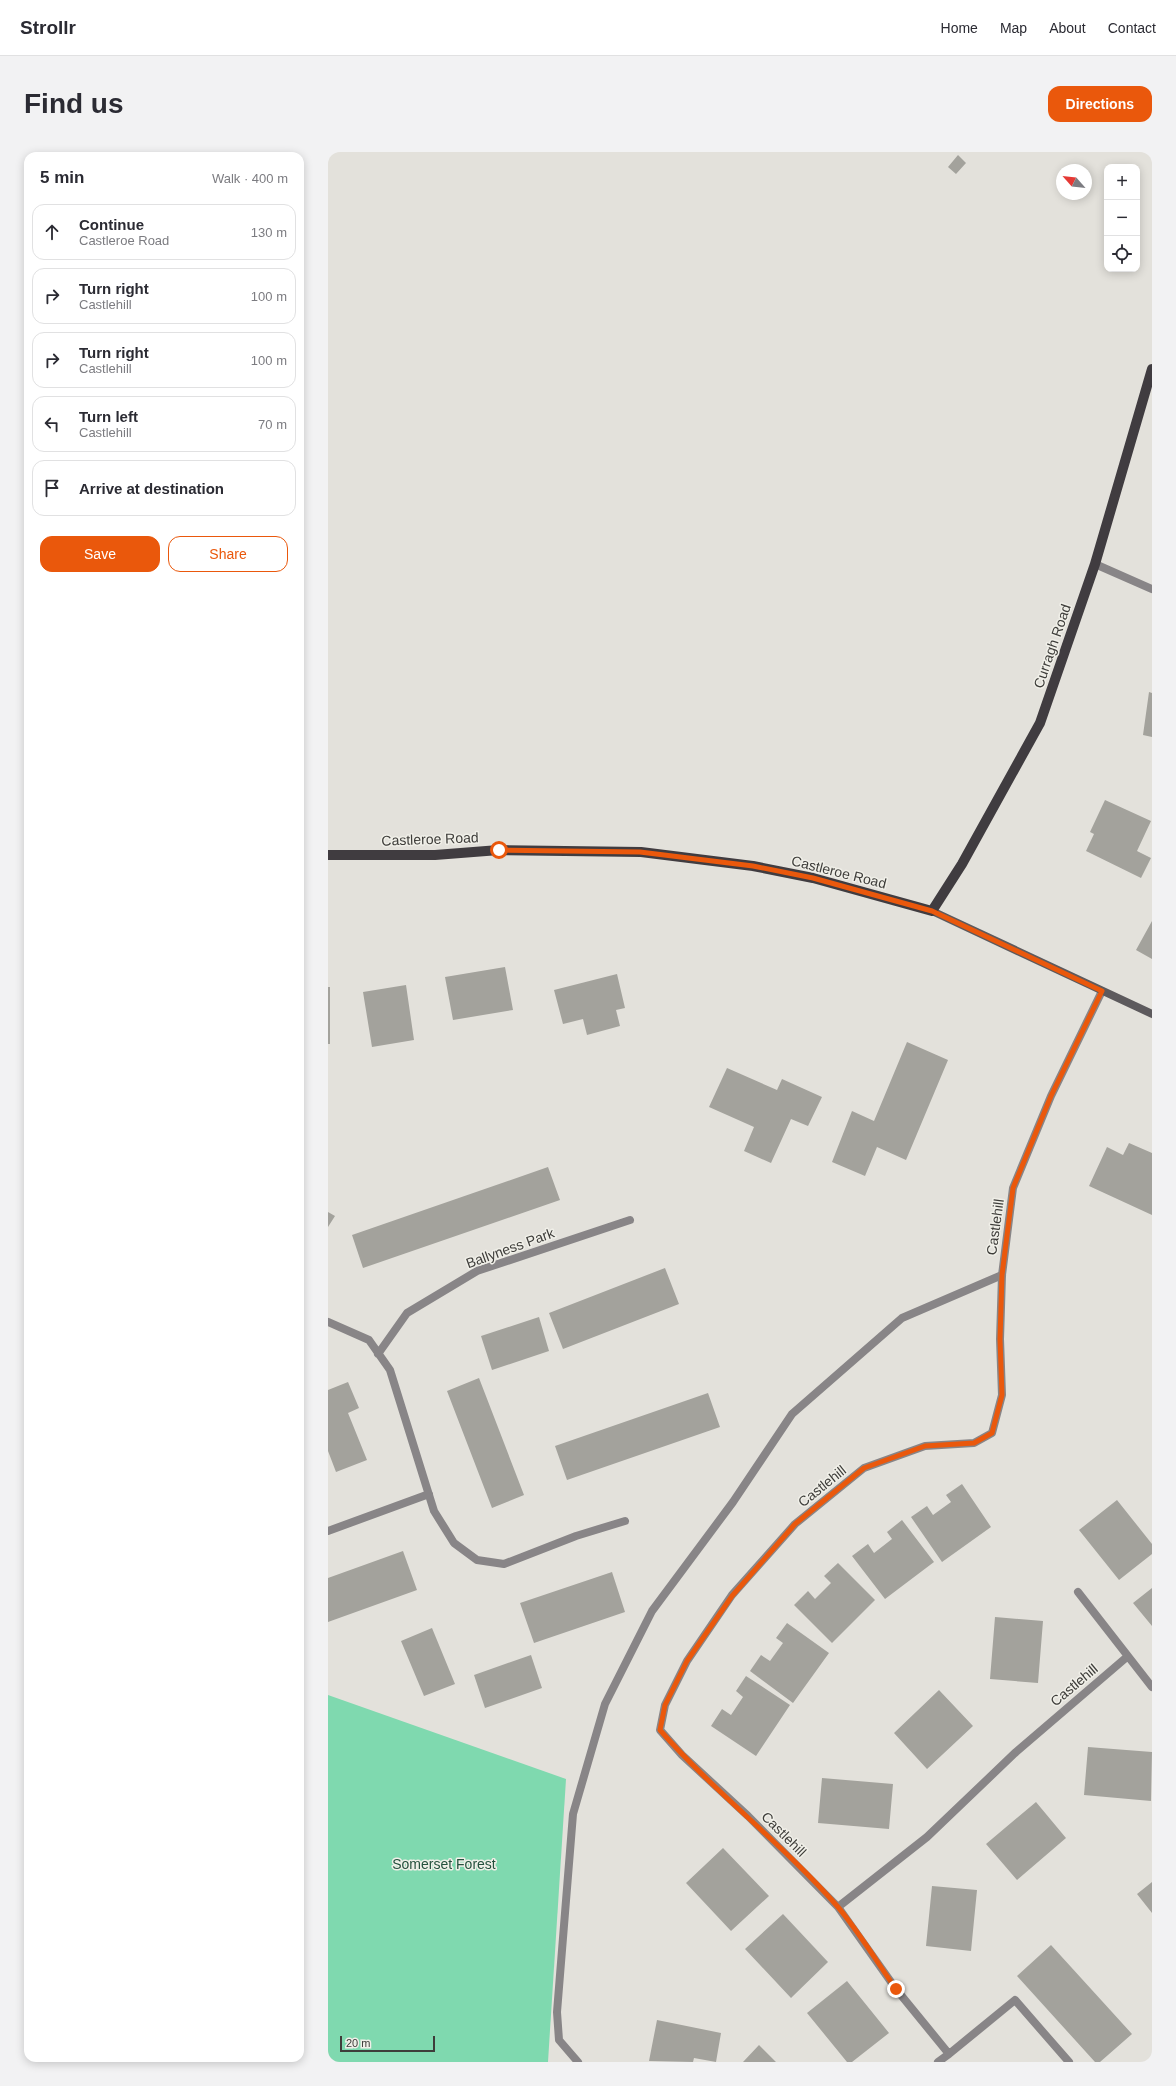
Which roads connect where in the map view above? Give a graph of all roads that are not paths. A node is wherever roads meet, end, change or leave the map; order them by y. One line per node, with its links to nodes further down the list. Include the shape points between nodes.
1 (1152, 369): 2 (main road, Curragh Road)
2 (1095, 564): 3 (street); 5 (main road, Curragh Road, via 1040,723 962,864)
3 (1152, 589)
4 (328, 855): 5 (main road, Castleroe Road, via 435,855 499,850 640,852 753,866 813,878)
5 (932, 911): 6 (street, Castleroe Road)
6 (1102, 991): 7 (street, Castleroe Road); 9 (street, Castlehill, via 1051,1096 1013,1188)
7 (1152, 1014)
8 (630, 1220): 11 (street, Ballyness Park, via 477,1271 408,1313)
9 (1002, 1275): 18 (street, Castlehill, via 1002,1395 992,1433 974,1443 925,1446 864,1468 795,1524 732,1596 687,1661 665,1705 660,1730); 20 (street, via 902,1318 792,1414 733,1502 652,1611 604,1704 573,1814 557,2012 559,2040)
10 (328, 1322): 11 (street, via 369,1340)
11 (378, 1354): 12 (street, via 390,1370)
12 (429, 1494): 13 (street, via 434,1512 454,1543 477,1560 504,1564 576,1536); 14 (street)
13 (625, 1522)
14 (328, 1531)
15 (1078, 1592): 16 (street)
16 (1128, 1656): 17 (street); 18 (street, Castlehill, via 1016,1752 927,1837)
17 (1152, 1687)
18 (838, 1907): 19 (street, Castlehill, via 896,1989)
19 (949, 2054): 21 (street); 22 (street, via 1015,2000)
20 (578, 2062)
21 (938, 2062)
22 (1069, 2062)

